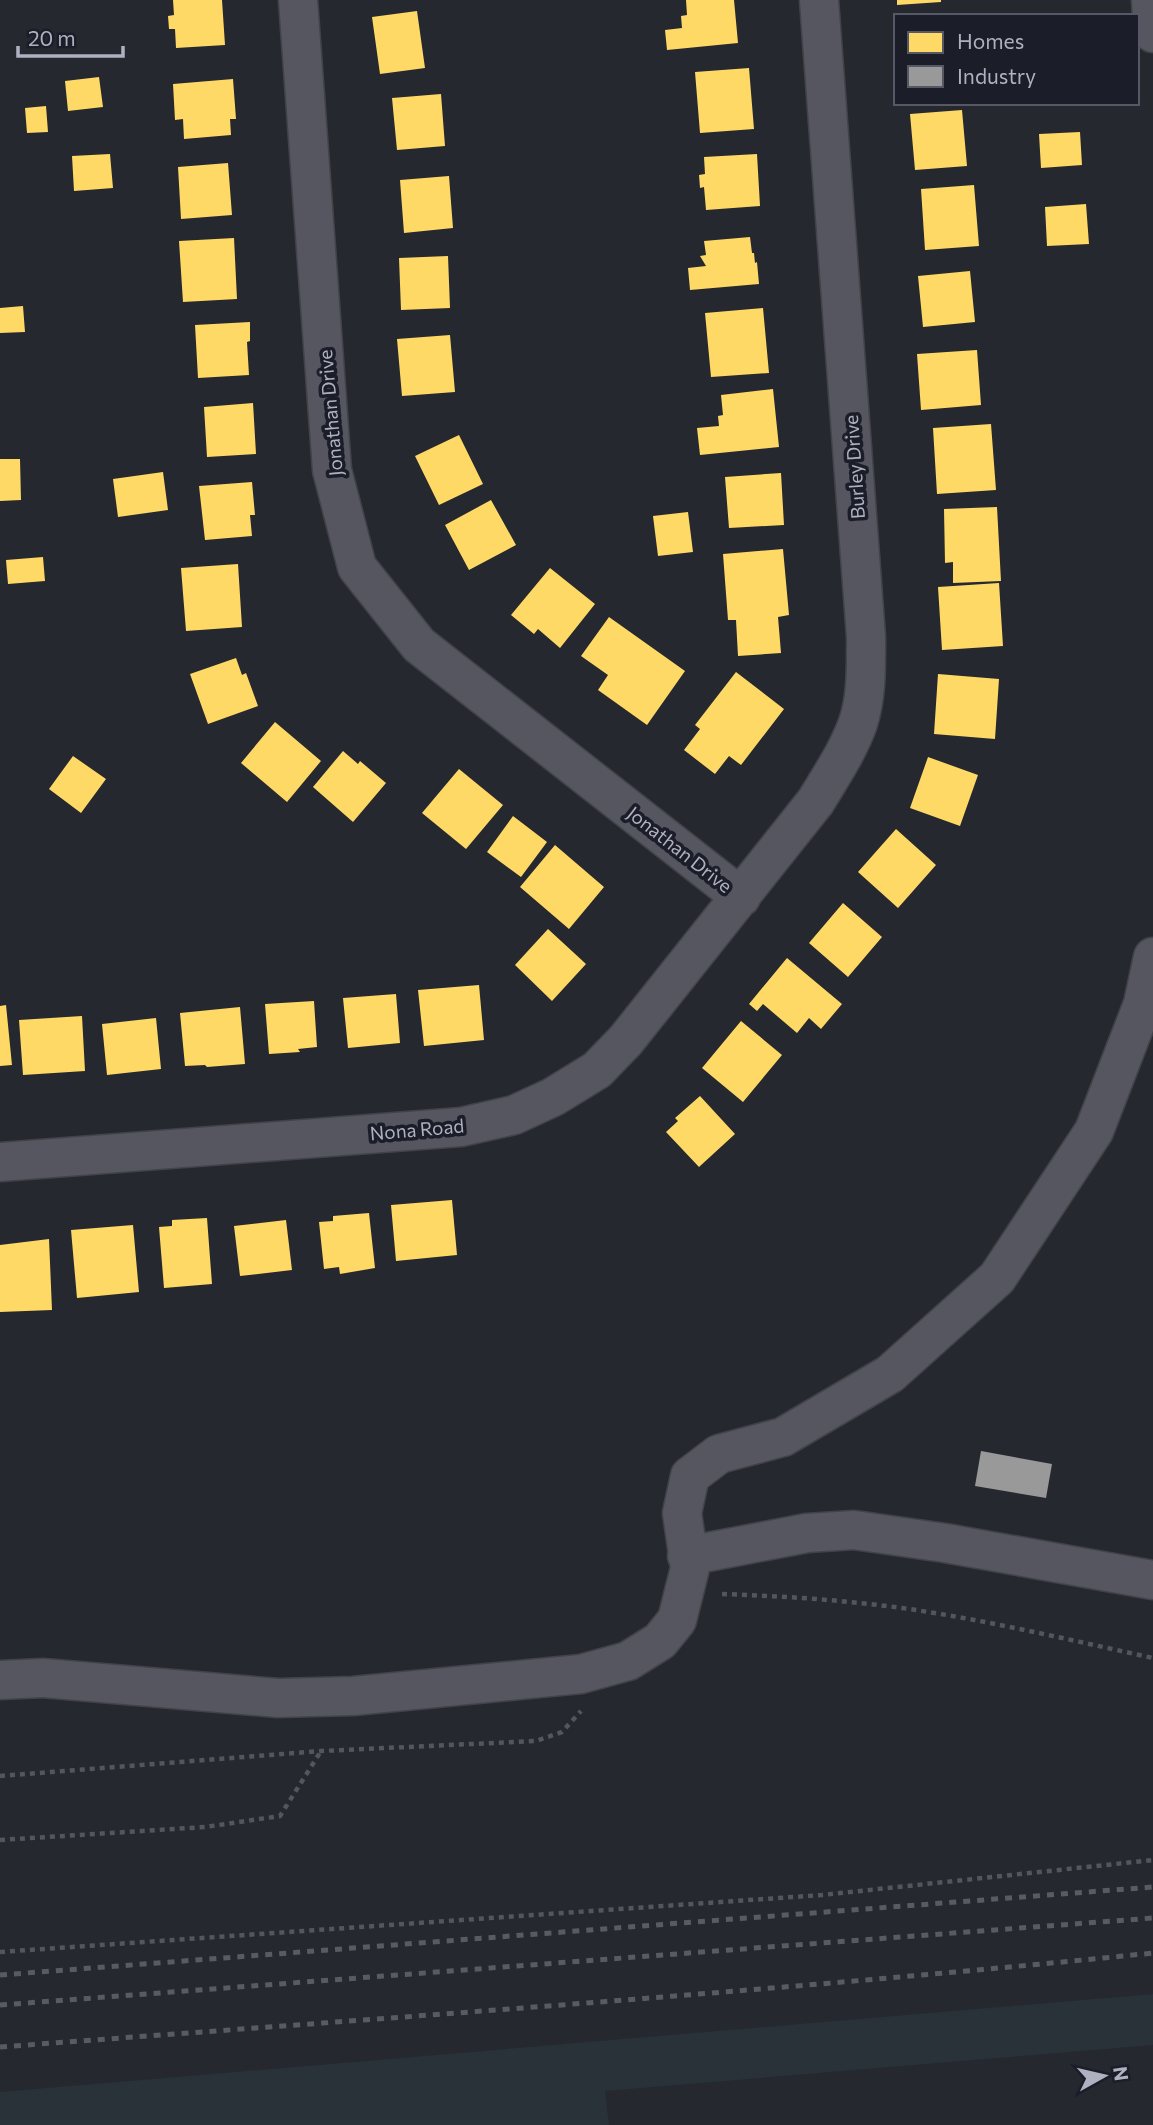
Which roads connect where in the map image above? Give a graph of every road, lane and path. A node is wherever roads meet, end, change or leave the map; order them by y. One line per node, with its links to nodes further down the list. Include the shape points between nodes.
1 (298, 0): 5 (street, Jonathan Drive, via 332,470 356,567 419,645)
2 (819, 0): 5 (street, Burley Drive, via 866,680 858,723 840,760 816,800)
3 (1151, 0): 4 (street)
4 (1153, 33)
5 (741, 897): 7 (street, Nona Road, via 597,1070 514,1115 461,1127)
6 (1153, 957): 8 (street, via 1143,1004 1094,1131 997,1278 890,1374 783,1437 719,1454 690,1476 682,1513)
7 (0, 1162)
8 (687, 1556): 9 (street, via 807,1533 854,1530); 10 (street, via 690,1568)
9 (1153, 1580)
10 (684, 1593): 11 (path, via 782,1596 903,1608); 12 (street, via 677,1620 660,1641 628,1661)
11 (1153, 1658)
12 (580, 1674): 13 (street, via 353,1696 278,1698 43,1678); 14 (path, via 586,1706 562,1732 536,1741)
13 (0, 1680)
14 (321, 1751): 15 (path); 16 (path, via 280,1816 205,1827)
15 (0, 1776)
16 (0, 1840)
17 (1153, 1860): 18 (path, via 822,1895)
18 (0, 1952)

